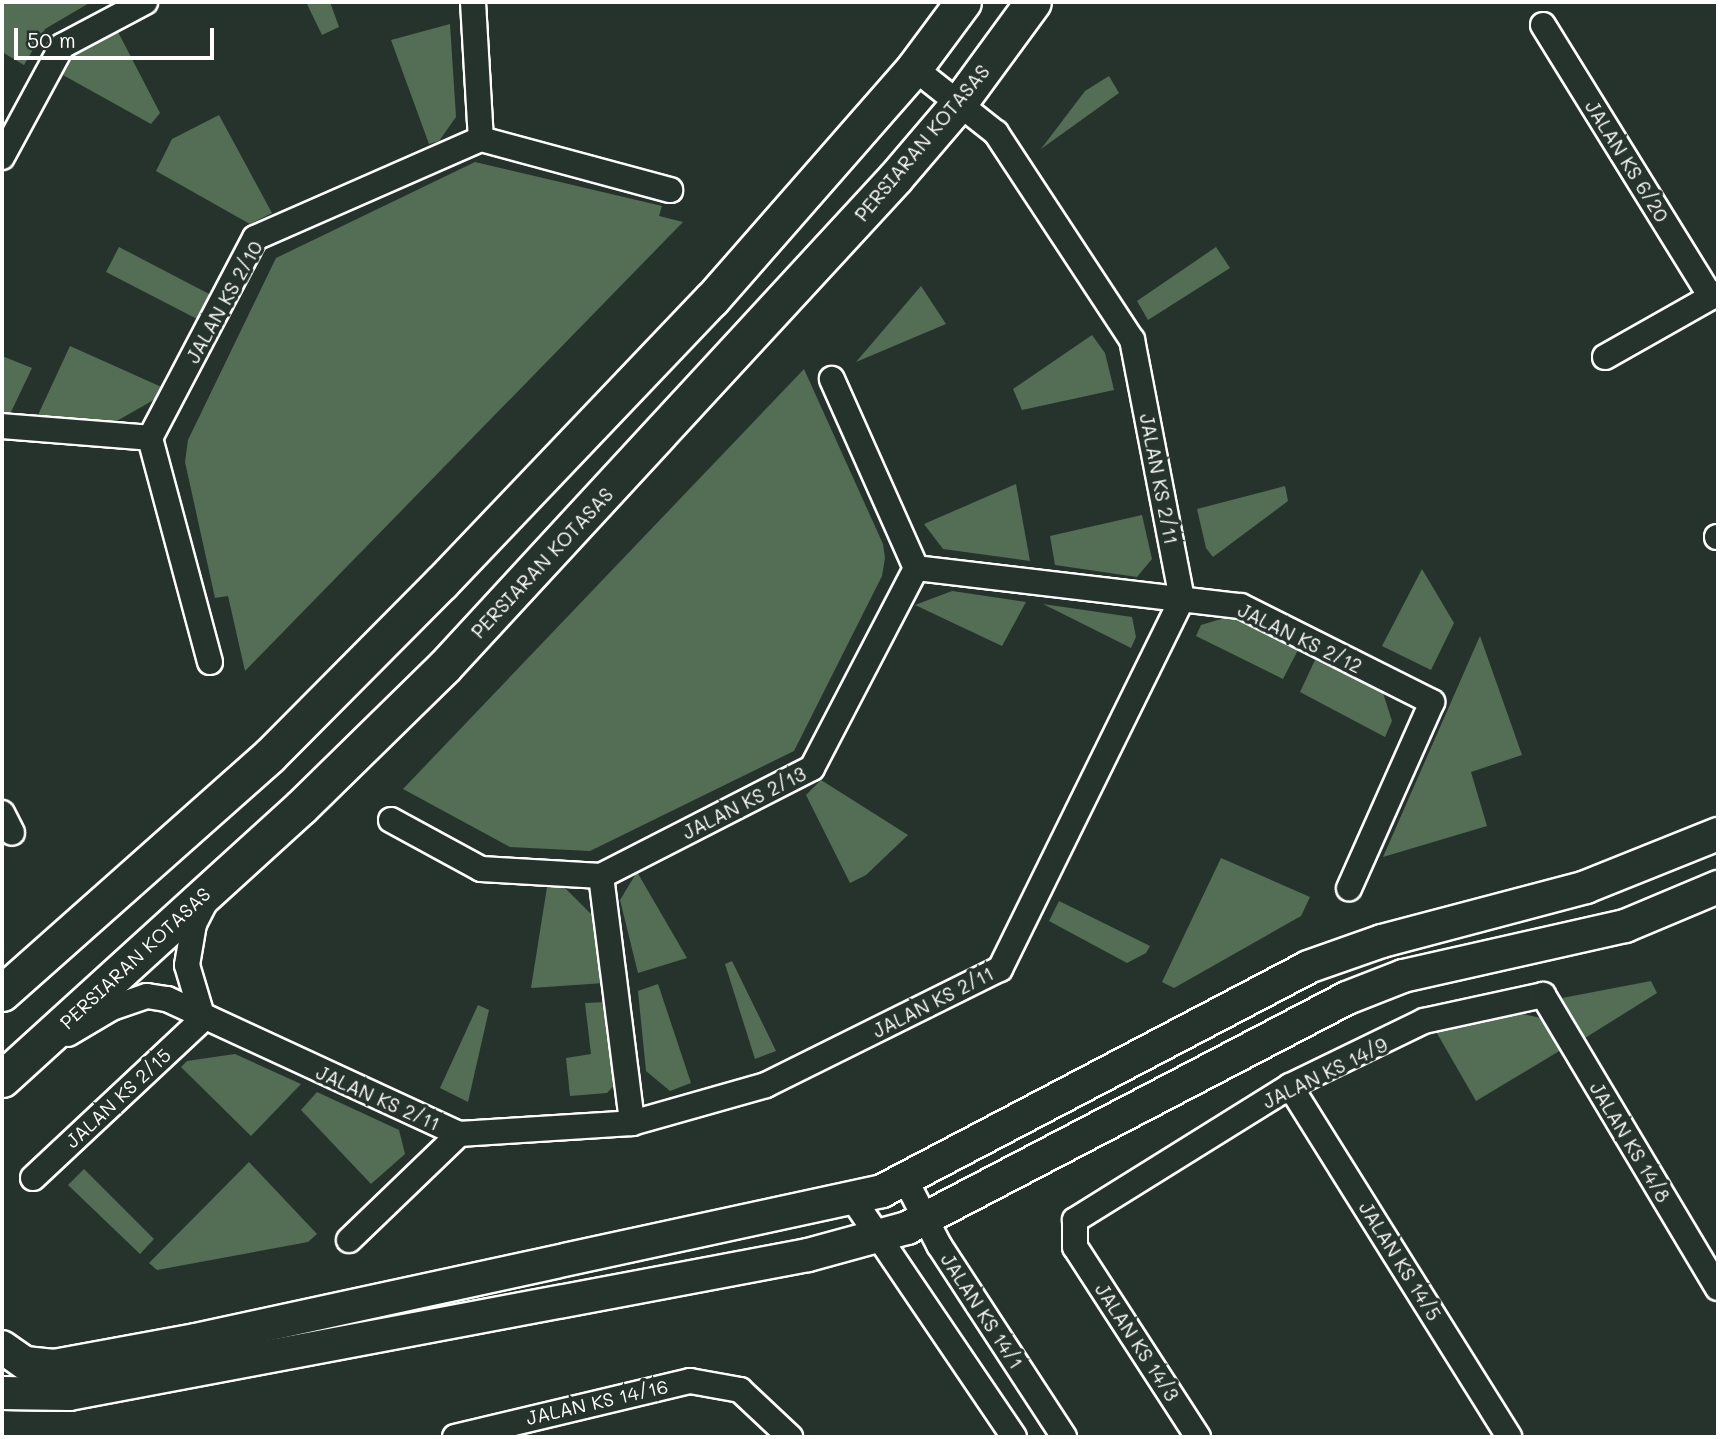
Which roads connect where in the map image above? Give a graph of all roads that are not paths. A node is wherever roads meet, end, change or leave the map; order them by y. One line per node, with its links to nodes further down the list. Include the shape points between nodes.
1 (145, 2): 9 (street, via 62,46)
2 (473, 2): 8 (street)
3 (963, 2): 6 (main road)
4 (1033, 2): 7 (main road, PERSIARAN KOTASAS)
5 (1543, 24): 11 (street, JALAN KS 6/20)
6 (914, 68): 7 (street, JALAN KS 2/11); 25 (main road, via 711,300 433,591 270,755)
7 (959, 103): 17 (street, JALAN KS 2/11, via 996,133 1132,340); 22 (main road, PERSIARAN KOTASAS, via 760,329 444,667)
8 (481, 139): 10 (street); 15 (street, JALAN KS 2/10, via 255,238)
9 (2, 157)
10 (670, 190)
11 (1714, 295): 12 (street)
12 (1605, 357)
13 (832, 379): 16 (street)
14 (2, 426): 15 (street)
15 (150, 438): 18 (street)
16 (916, 568): 17 (street, JALAN KS 2/12); 21 (street, JALAN KS 2/13, via 812,768)
17 (1182, 599): 24 (street, JALAN KS 2/12, via 1241,606 1432,702); 30 (street, JALAN KS 2/11, via 1000,969 766,1085)
18 (210, 662)
19 (391, 820): 21 (street, via 481,869)
20 (1718, 834): 33 (street, via 1586,887 1382,941 1308,967 1001,1125)
21 (601, 876): 30 (street)
22 (214, 886): 27 (street, via 194,924 187,950 188,978); 28 (main road, PERSIARAN KOTASAS)
23 (1718, 887): 35 (street, via 1625,926 1403,976 1347,998)
24 (1349, 888)
25 (2, 993)
26 (1543, 995): 29 (street, JALAN KS 14/9, via 1424,1021); 39 (street, JALAN KS 14/8)
27 (203, 1019): 28 (street, JALAN KS 2/11, via 167,999 147,996 111,1008); 31 (street, JALAN KS 2/11); 32 (street, JALAN KS 2/15)
28 (14, 1068)
29 (1290, 1086): 38 (street, JALAN KS 14/9, via 1074,1220); 47 (street, JALAN KS 14/5)
30 (632, 1122): 31 (street, JALAN KS 2/11)
31 (459, 1134): 37 (street)
32 (33, 1178)
33 (906, 1181): 34 (street); 35 (street, JALAN KS 14/1)
34 (853, 1199): 36 (street); 40 (street, via 196,1340 54,1366 25,1363)
35 (926, 1220): 36 (street); 45 (street, JALAN KS 14/1)
36 (875, 1236): 41 (street, via 808,1255 69,1394); 44 (street)
37 (349, 1240)
38 (1075, 1247): 46 (street, JALAN KS 14/3)
39 (1718, 1288)
40 (2, 1347)
41 (2, 1393)
42 (455, 1437): 43 (street, JALAN KS 14/16, via 691,1381 740,1390)
43 (790, 1437)
44 (1014, 1437)
45 (1064, 1437)
46 (1198, 1437)
47 (1509, 1437)

